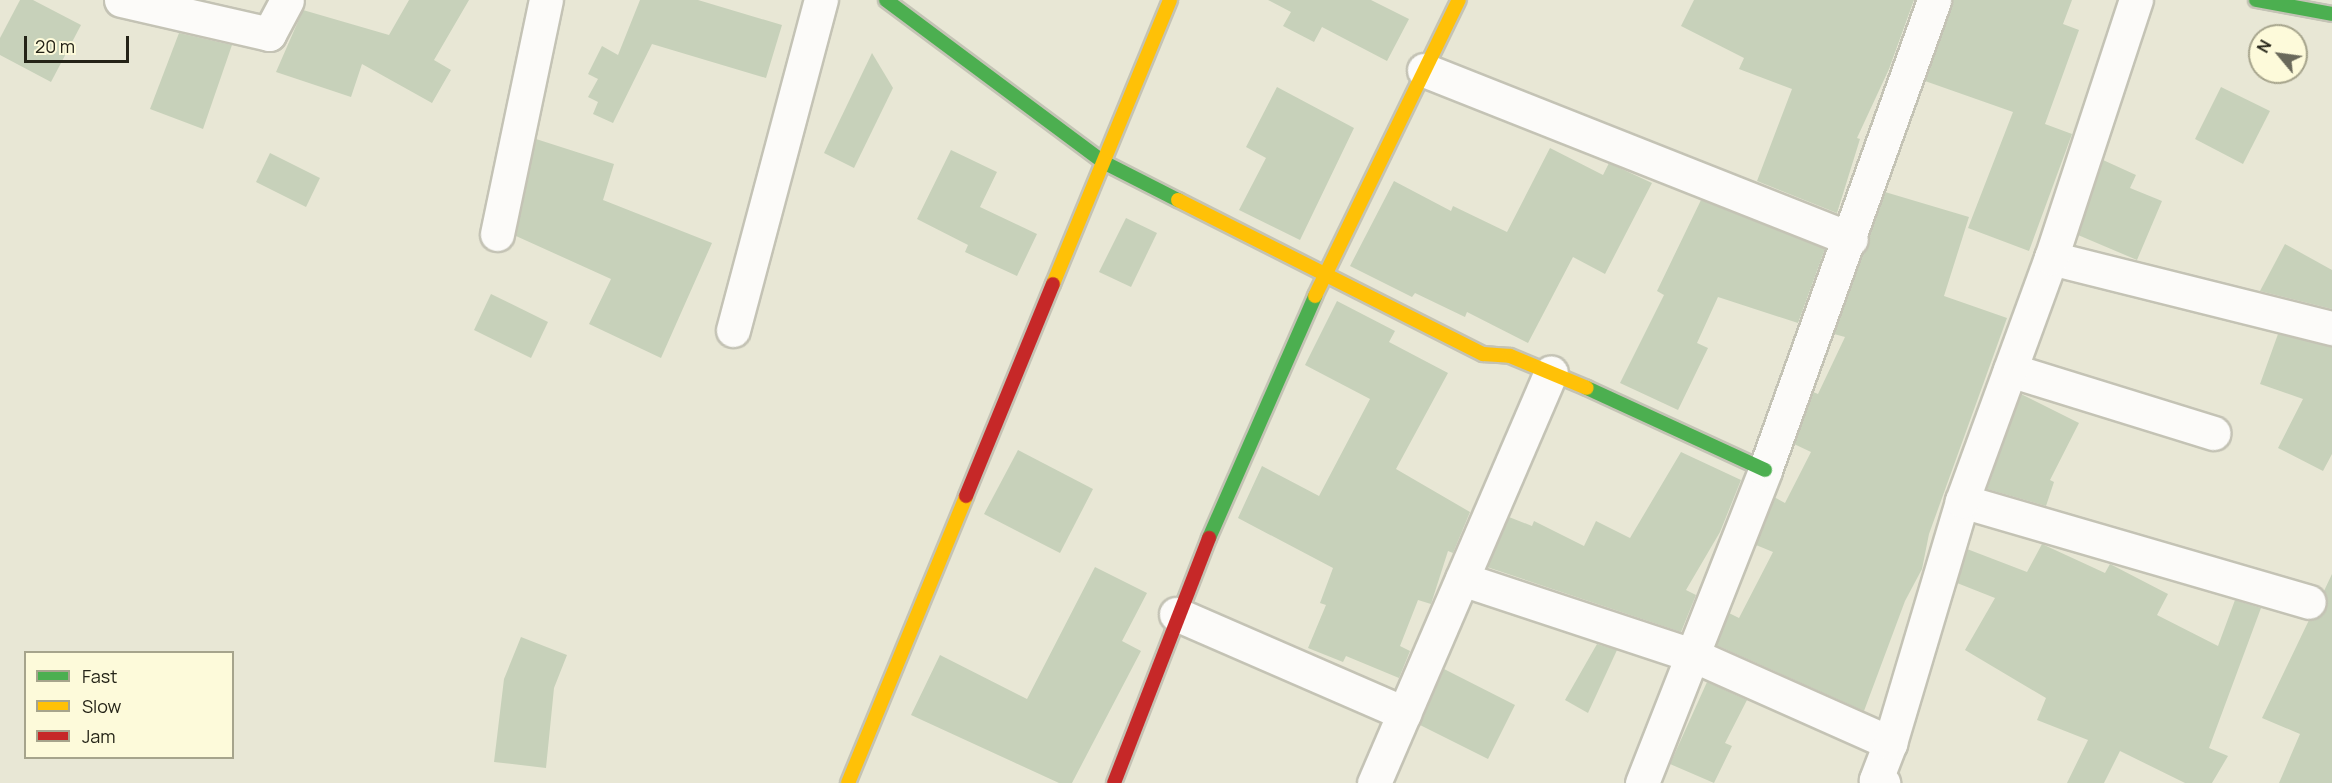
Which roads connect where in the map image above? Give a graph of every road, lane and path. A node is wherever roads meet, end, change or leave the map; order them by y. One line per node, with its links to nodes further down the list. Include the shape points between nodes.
1 (121, 0): 2 (street, via 269,34)
2 (287, 0)
3 (546, 0): 14 (street)
4 (821, 0): 19 (street)
5 (886, 0): 13 (street)
6 (1170, 0): 13 (street)
7 (1459, 0): 12 (street)
8 (1934, 0): 15 (street)
9 (2136, 0): 16 (street)
10 (2256, 0): 11 (street)
11 (2332, 14)
12 (1424, 70): 15 (street); 17 (street)
13 (1103, 162): 17 (street); 31 (street)
14 (497, 234)
15 (1851, 239): 23 (street)
16 (2051, 258): 18 (street); 20 (street)
17 (1324, 276): 21 (street, via 1483,354 1510,356); 27 (street)
18 (2332, 328)
19 (734, 330)
20 (2010, 370): 22 (street); 24 (street)
21 (1551, 372): 23 (street); 25 (street)
22 (2213, 433)
23 (1765, 470): 28 (street)
24 (1962, 501): 26 (street); 30 (street)
25 (1462, 579): 28 (street); 29 (street)
26 (2309, 602)
27 (1176, 614): 29 (street); 32 (street)
28 (1695, 656): 30 (street); 34 (street)
29 (1404, 713): 33 (street)
30 (1890, 743): 35 (street, via 1876,780)
31 (848, 783)
32 (1114, 783)
33 (1374, 783)
34 (1641, 783)
35 (1883, 783)

